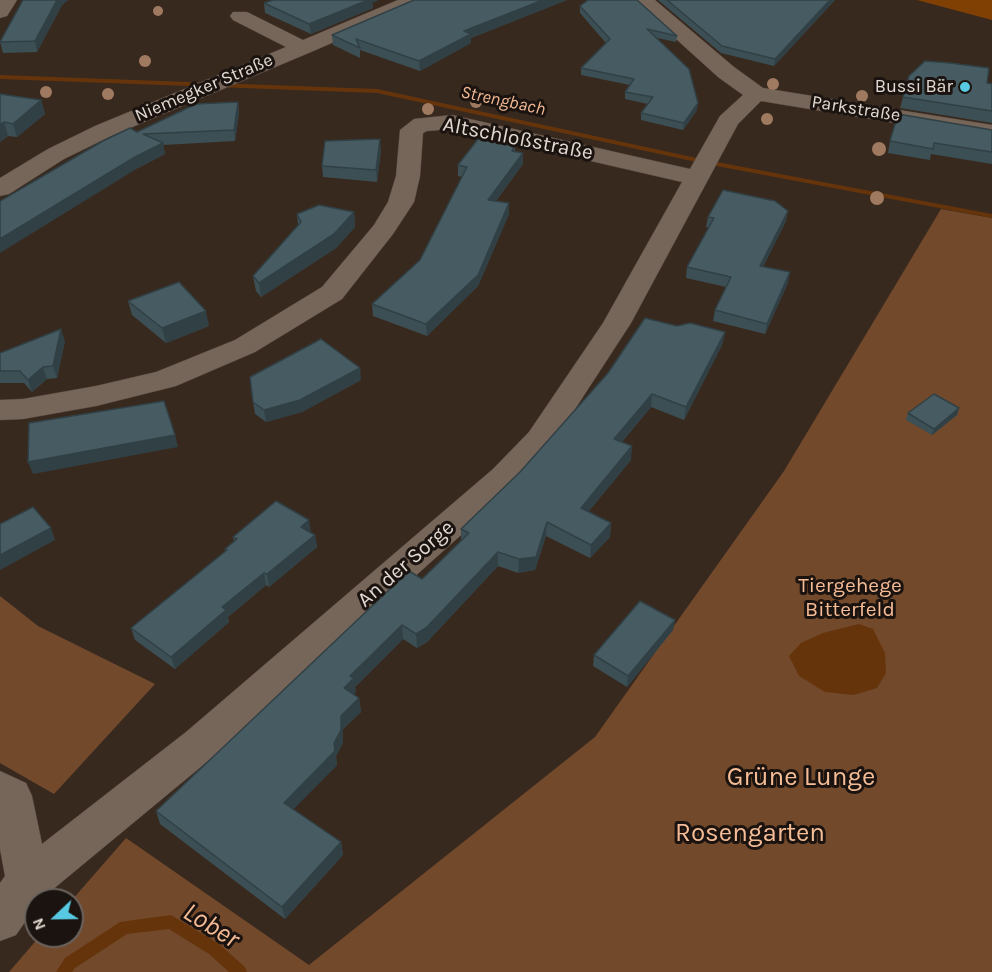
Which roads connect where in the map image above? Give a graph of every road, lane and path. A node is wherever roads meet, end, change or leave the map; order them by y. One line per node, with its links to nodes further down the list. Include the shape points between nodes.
1 (7, 0): 4 (street)
2 (415, 0): 6 (street, Niemegker Straße)
3 (643, 0): 7 (street)
4 (0, 12)
5 (240, 16): 6 (street)
6 (304, 48): 10 (street, Niemegker Straße, via 103,131 56,154)
7 (756, 94): 8 (street, Parkstraße); 9 (street, via 734,113)
8 (992, 132)
9 (704, 166): 11 (street, Altschloßstraße, via 453,122 422,124 412,130 401,202 332,293 245,346 165,379 96,396); 13 (street, An der Sorge, via 617,323 540,439 505,477 200,744)
10 (0, 189)
11 (0, 410)
12 (0, 789): 13 (street, via 11,796)
13 (28, 882): 14 (street, An der Sorge)
14 (0, 920)

